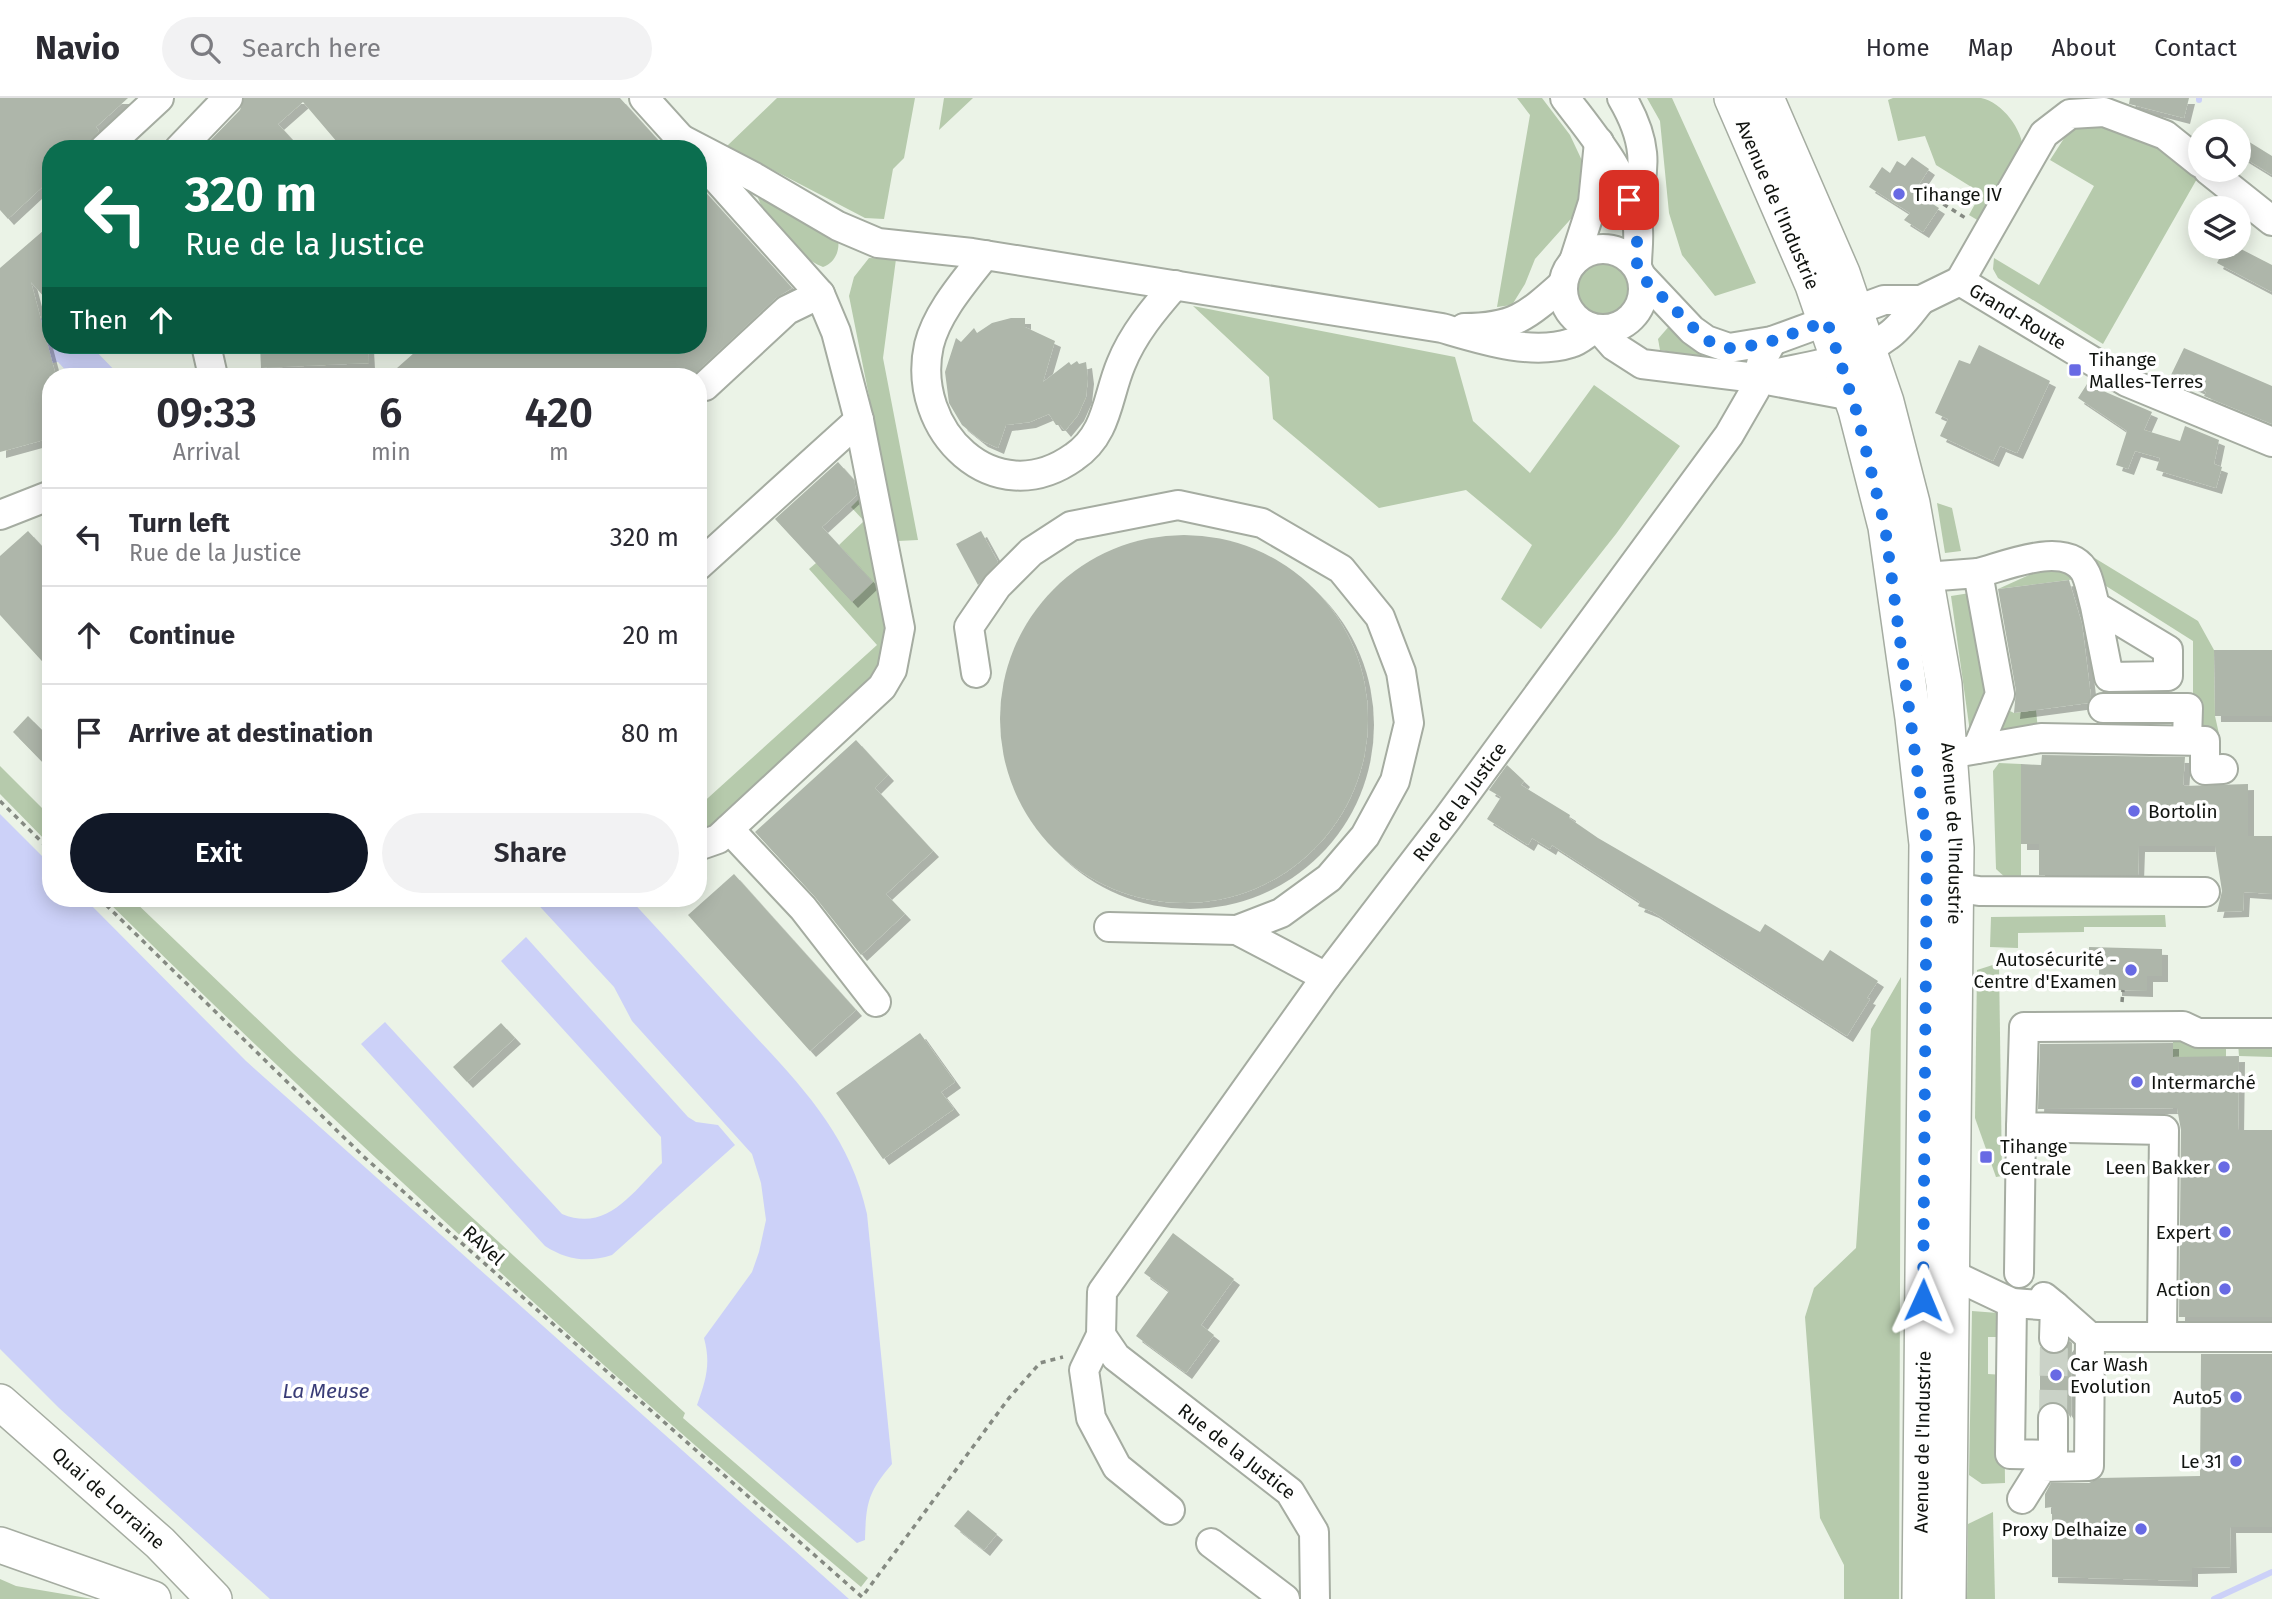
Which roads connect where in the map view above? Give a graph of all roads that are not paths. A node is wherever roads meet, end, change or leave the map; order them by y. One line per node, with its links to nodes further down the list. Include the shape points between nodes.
1 (159, 98): 8 (street)
2 (228, 98): 9 (street)
3 (644, 98): 10 (street)
4 (1565, 98): 11 (street)
5 (1622, 98): 16 (street, via 1644,149 1643,182)
6 (1732, 98): 25 (main road, Avenue de l'Industrie)
7 (1766, 98): 25 (main road, Avenue de l'Industrie)
8 (114, 140)
9 (188, 140)
10 (683, 140)
11 (1598, 142): 16 (street, via 1606,149); 20 (street, via 1593,202)
12 (2188, 153): 21 (street, via 2165,135 2104,112 2070,114 2044,134 2016,203 1988,233)
13 (707, 156): 18 (street, via 878,243)
14 (707, 167): 23 (street)
15 (2223, 182): 17 (street)
16 (1633, 211): 19 (street)
17 (2272, 221)
18 (985, 255): 22 (street); 22 (street, via 935,325 928,348 927,379 931,405 943,432 964,456 1017,478 1074,457 1093,438 1108,411 1126,354 1150,314)
19 (1640, 271): 20 (street, via 1617,251 1589,251); 27 (street, via 1644,287 1636,313 1618,327); 28 (street, via 1706,340 1729,348)
20 (1568, 273): 26 (street, via 1519,321 1485,328); 27 (street, via 1568,309 1583,325)
21 (1960, 281): 24 (street, Grand-Route); 34 (street, Grand-Route, via 2127,382)
22 (1175, 285): 26 (street)
23 (820, 293): 31 (street, via 787,310); 33 (street, via 836,332)
24 (1921, 300): 25 (street, Grand-Route, via 1884,300); 29 (street, via 1895,331)
25 (1852, 312): 28 (street); 29 (main road, Avenue de l'Industrie)
26 (1442, 328): 27 (street, via 1527,347 1571,343)
27 (1597, 329): 30 (street, via 1642,364)
28 (1772, 341): 30 (street, Rue de la Justice)
29 (1854, 353): 30 (street); 32 (main road, Avenue de l'Industrie); 39 (main road, Avenue de l'Industrie, via 1912,503)
30 (1756, 378): 32 (street); 52 (street, Rue de la Justice, via 1755,390 1729,435 1447,820)
31 (707, 384)
32 (1852, 396): 48 (main road, Avenue de l'Industrie, via 1885,527 1927,844)
33 (859, 420): 37 (street); 46 (street, via 900,628 892,670 882,687)
34 (2272, 442)
35 (42, 499): 36 (street)
36 (0, 515)
37 (707, 558)
38 (1978, 573): 39 (street); 40 (street, via 2049,554 2076,561 2085,572); 44 (street, via 2000,694)
39 (1925, 578): 44 (main road, Avenue de l'Industrie, via 1944,684)
40 (2095, 606)
41 (976, 673): 51 (street, via 969,627 997,586 1031,552 1071,526 1178,505 1262,523 1341,569 1380,617 1401,672 1409,723 1395,781 1365,836 1329,878 1281,913)
42 (2103, 708): 43 (street, via 2188,708)
43 (2187, 740): 44 (street, via 2041,738); 45 (street, via 2205,741 2205,769)
44 (1963, 752): 48 (main road, Avenue de l'Industrie)
45 (2222, 769)
46 (729, 829): 47 (street); 53 (street, via 803,908)
47 (707, 843)
48 (1942, 886): 49 (street, via 1979,891); 57 (main road, Avenue de l'Industrie)
49 (2206, 892)
50 (1109, 927): 51 (street)
51 (1237, 930): 52 (street)
52 (1326, 976): 60 (street, Rue de la Justice, via 1122,1260 1102,1292)
53 (876, 1002)
54 (2272, 1033): 55 (street, via 2198,1032 2183,1026 2024,1027)
55 (2021, 1127): 56 (street); 61 (street, via 2164,1130)
56 (2019, 1273): 57 (street); 59 (street)
57 (1951, 1278): 58 (street); 75 (main road, Avenue de l'Industrie); 76 (main road, Avenue de l'Industrie)
58 (2012, 1303): 59 (street); 66 (street, via 2010,1454 2053,1455)
59 (2055, 1306): 62 (street); 64 (street)
60 (1101, 1335): 68 (street, Rue de la Justice, via 1084,1370 1091,1418 1117,1467); 74 (street, Rue de la Justice, via 1116,1357 1290,1492 1314,1532)
61 (2162, 1336): 62 (street); 63 (street)
62 (2090, 1337): 67 (street, via 2089,1466 2042,1467)
63 (2272, 1337)
64 (2054, 1338)
65 (0, 1402): 72 (main road, Quai de Lorraine, via 160,1542)
66 (2053, 1418)
67 (2022, 1499)
68 (1170, 1510)
69 (1211, 1543): 73 (street)
70 (0, 1545): 71 (main road)
71 (153, 1599)
72 (214, 1599)
73 (1285, 1599)
74 (1315, 1599)
75 (1920, 1599)
76 (1948, 1599)

